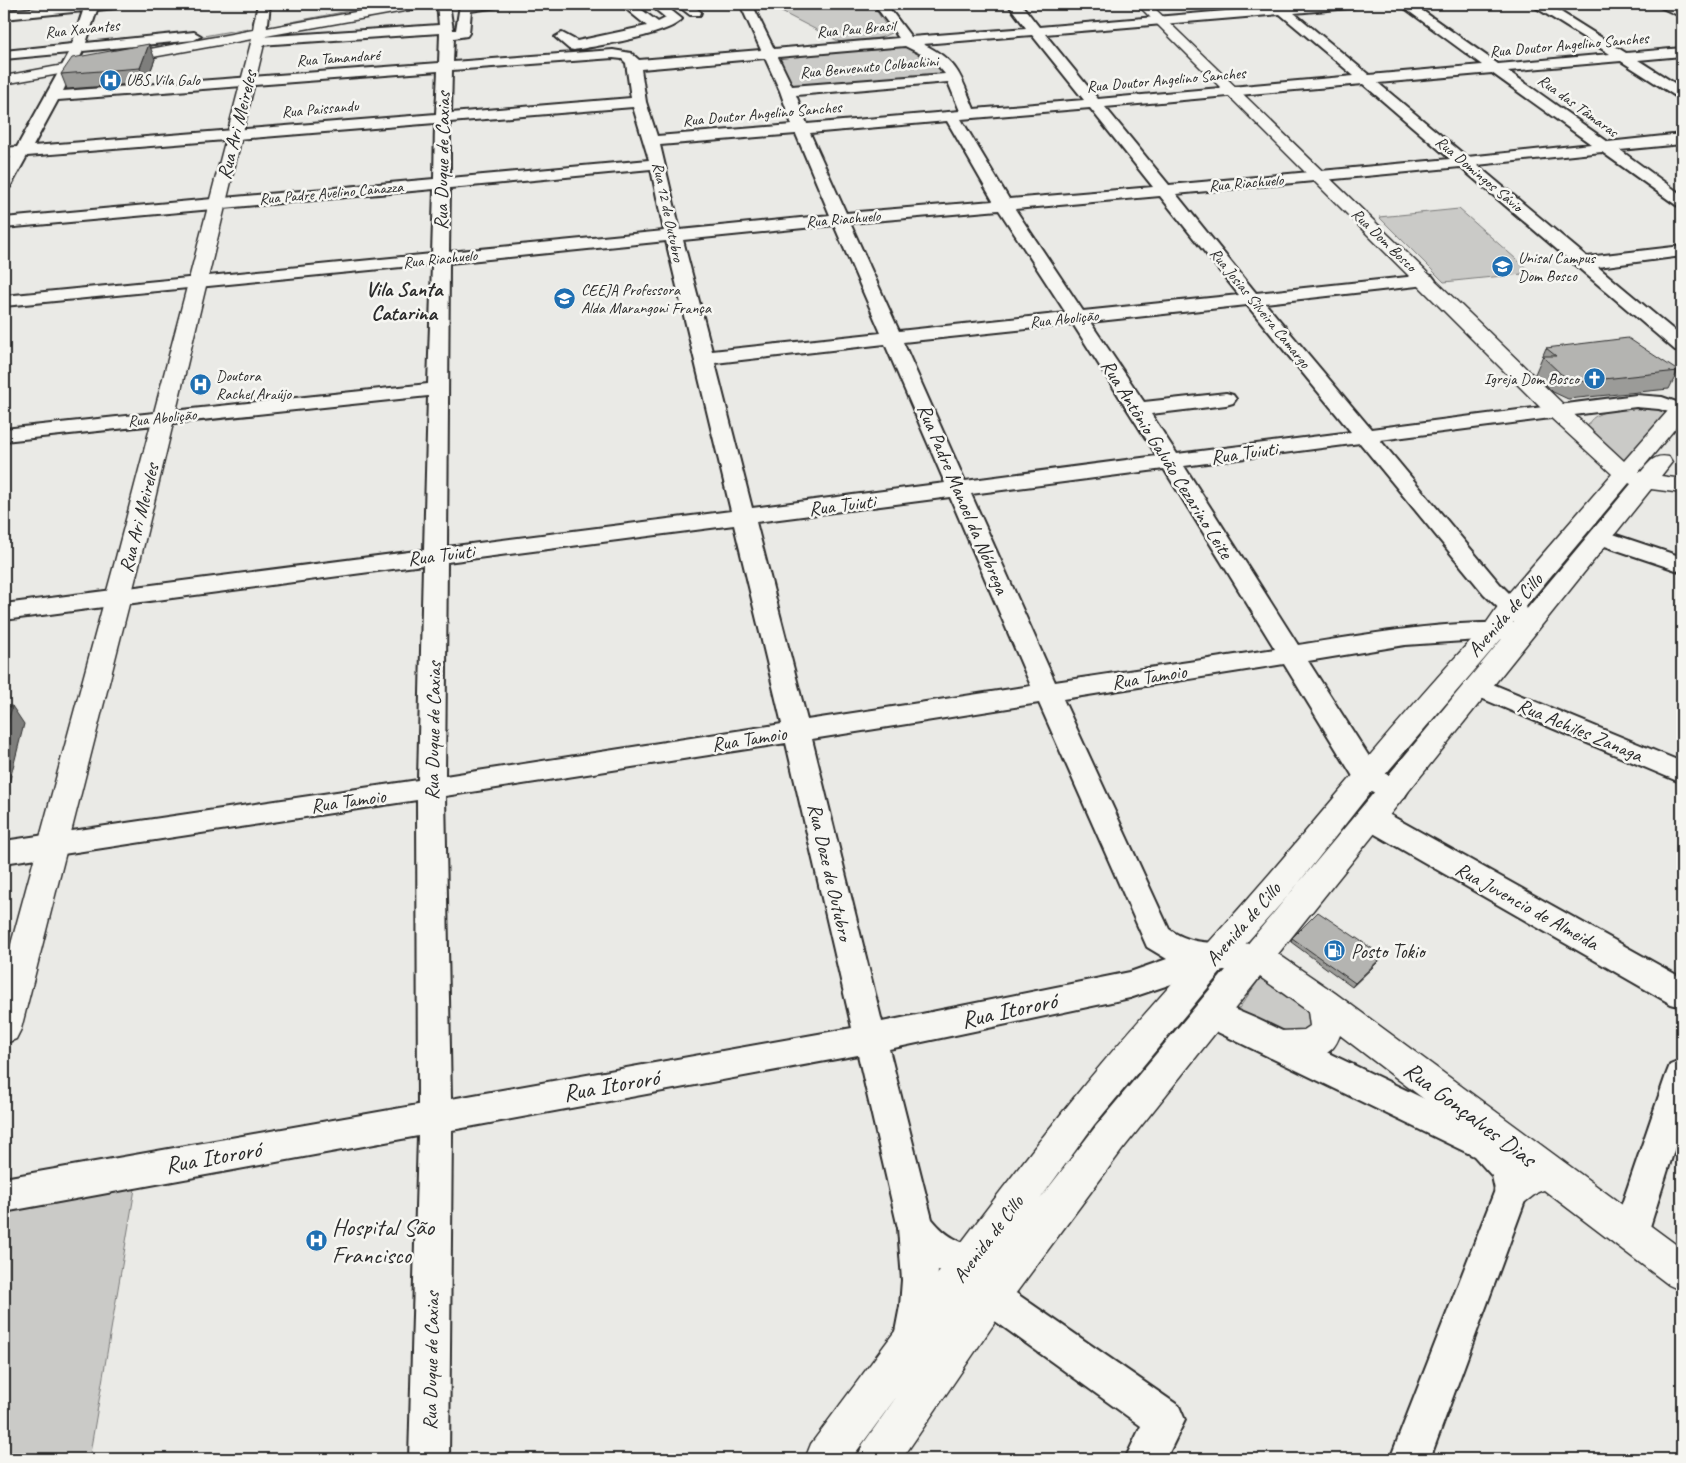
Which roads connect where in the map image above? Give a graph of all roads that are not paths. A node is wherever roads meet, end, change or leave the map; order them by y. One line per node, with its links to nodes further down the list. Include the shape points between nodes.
1 (115, 4): 18 (street)
2 (264, 4): 28 (street, Rua Ari Meireles)
3 (367, 4): 26 (main road)
4 (421, 4): 26 (main road)
5 (443, 4): 29 (street, Rua Duque de Caxias)
6 (492, 4): 29 (street, via 465,8 462,33)
7 (626, 4): 25 (street)
8 (655, 4): 25 (street, via 675,19)
9 (682, 4): 20 (street)
10 (746, 4): 34 (street, Rua Padre Manoel da Nóbrega)
11 (880, 4): 32 (street)
12 (1014, 4): 27 (street, Rua Josias Silveira Camargo)
13 (1143, 4): 24 (main road, Rua Dom Bosco)
14 (1350, 4): 19 (street, Rua Pau Brasil)
15 (1405, 4): 40 (street, Rua das Tâmaras)
16 (1540, 4): 37 (street)
17 (1665, 4): 21 (street)
18 (91, 5): 22 (street); 36 (street)
19 (1279, 7): 24 (street, Rua Pau Brasil); 44 (street, Rua Domingos Sávio)
20 (694, 12)
21 (1682, 13)
22 (4, 15)
23 (624, 19): 25 (street)
24 (1159, 19): 27 (street, Rua Pau Brasil); 47 (main road, Rua Dom Bosco)
25 (650, 21): 30 (street, via 624,36 574,46)
26 (287, 23): 28 (main road)
27 (1036, 30): 32 (street, Rua Pau Brasil); 51 (street, Rua Josias Silveira Camargo)
28 (260, 32): 29 (street); 31 (main road); 45 (main road, Rua Ari Meireles)
29 (447, 32): 39 (street, Rua Duque de Caxias)
30 (562, 34)
31 (198, 40): 36 (main road); 36 (street, Rua Xavantes)
32 (908, 42): 34 (street, Rua Pau Brasil); 42 (street, via 938,57)
33 (1682, 52): 37 (street, Rua Doutor Angelino Sanches)
34 (769, 54): 38 (street, Rua Pau Brasil); 46 (street, Rua Padre Manoel da Nóbrega)
35 (4, 55): 36 (street, Rua Xavantes)
36 (73, 57): 41 (main road); 43 (main road); 49 (street)
37 (1626, 57): 40 (street, Rua Doutor Angelino Sanches); 48 (street)
38 (630, 61): 39 (street, Rua Tamandaré, via 613,54); 50 (street, Rua 12 de Outubro)
39 (445, 67): 45 (street, Rua Tamandaré); 54 (street, Rua Duque de Caxias)
40 (1496, 69): 44 (street, Rua Doutor Angelino Sanches); 59 (street, Rua das Tâmaras)
41 (4, 70)
42 (955, 77): 46 (street, Rua Benvenuto Colbachini); 52 (street)
43 (4, 80)
44 (1364, 80): 47 (street, Rua Doutor Angelino Sanches); 62 (street, Rua Domingos Sávio)
45 (249, 82): 49 (street, Rua Tamandaré); 56 (main road, Rua Ari Meireles)
46 (787, 91): 55 (street, Rua Padre Manoel da Nóbrega)
47 (1231, 92): 51 (street, Rua Doutor Angelino Sanches); 64 (main road, Rua Dom Bosco)
48 (1682, 94)
49 (53, 96): 60 (street)
50 (639, 102): 54 (street, Rua Paissandu); 58 (street, Rua 12 de Outubro)
51 (1096, 104): 52 (street, Rua Doutor Angelino Sanches); 67 (street, Rua Josias Silveira Camargo)
52 (969, 115): 53 (street, Rua Doutor Angelino Sanches)
53 (952, 116): 55 (street, Rua Doutor Angelino Sanches); 70 (street, Rua Antônio Galvão Cezarino Leite)
54 (443, 117): 56 (street, Rua Paissandu); 65 (street, Rua Duque de Caxias)
55 (801, 129): 58 (street, Rua Doutor Angelino Sanches); 71 (street, Rua Padre Manoel da Nóbrega)
56 (236, 134): 60 (street, Rua Paissandu); 69 (main road, Rua Ari Meireles)
57 (1682, 139): 59 (street, Rua Riachuelo)
58 (652, 141): 63 (street, Rua 12 de Outubro)
59 (1606, 147): 62 (street, Rua Riachuelo); 68 (street, Rua das Tâmaras)
60 (23, 151): 61 (street, Rua Paissandu); 66 (street)
61 (4, 153)
62 (1466, 162): 64 (street, Rua Riachuelo); 76 (street, Rua Domingos Sávio)
63 (658, 164): 65 (street, Rua Padre Avelino Canazza); 73 (street, Rua 12 de Outubro)
64 (1319, 176): 67 (street, Rua Riachuelo); 77 (main road, Rua Dom Bosco)
65 (442, 183): 69 (street, Rua Padre Avelino Canazza); 75 (street, Rua Duque de Caxias)
66 (4, 184)
67 (1165, 190): 70 (street, Rua Riachuelo); 79 (street, Rua Josias Silveira Camargo)
68 (1682, 202)
69 (217, 204): 72 (street, Rua Padre Avelino Canazza); 78 (main road, Rua Ari Meireles)
70 (1004, 205): 71 (street, Rua Riachuelo); 81 (street, Rua Antônio Galvão Cezarino Leite)
71 (840, 219): 73 (street, Rua Riachuelo); 82 (street, Rua Padre Manoel da Nóbrega)
72 (4, 223)
73 (673, 236): 75 (street, Rua Riachuelo); 84 (street, Rua 12 de Outubro)
74 (1682, 251): 76 (street)
75 (440, 259): 78 (street, Rua Riachuelo); 85 (street, Rua Duque de Caxias)
76 (1584, 263): 83 (street, Rua Domingos Sávio)
77 (1426, 280): 79 (street, Rua Abolição); 89 (main road, Rua Dom Bosco)
78 (197, 283): 80 (street, Rua Riachuelo); 90 (main road, Rua Ari Meireles)
79 (1251, 298): 81 (street, Rua Abolição); 93 (street, Rua Josias Silveira Camargo)
80 (4, 301)
81 (1076, 317): 82 (street, Rua Abolição); 88 (street, Rua Antônio Galvão Cezarino Leite)
82 (894, 338): 84 (street, Rua Abolição); 97 (street, Rua Padre Manoel da Nóbrega)
83 (1682, 346)
84 (702, 358): 98 (street, Rua 12 de Outubro)
85 (439, 389): 90 (street, Rua Abolição); 100 (street, Rua Duque de Caxias)
86 (1226, 399): 88 (street)
87 (1682, 409): 89 (street, Rua Tuiuti, via 1636,401); 95 (main road, Avenida de Cillo)
88 (1138, 410): 94 (street, Rua Antônio Galvão Cezarino Leite)
89 (1558, 412): 93 (street, Rua Tuiuti); 95 (main road, Rua Dom Bosco)
90 (165, 418): 91 (street, Rua Abolição); 102 (main road, Rua Ari Meireles)
91 (4, 435)
92 (1682, 436): 95 (main road, Avenida de Cillo)
93 (1364, 437): 94 (street, Rua Tuiuti); 104 (street, Rua Josias Silveira Camargo, via 1492,589)
94 (1170, 463): 97 (street, Rua Tuiuti); 106 (street, Rua Antônio Galvão Cezarino Leite)
95 (1636, 478): 96 (main road); 99 (main road, Avenida de Cillo); 104 (main road, Avenida de Cillo)
96 (1682, 486)
97 (959, 490): 98 (street, Rua Tuiuti); 108 (street, Rua Padre Manoel da Nóbrega)
98 (744, 517): 100 (street, Rua Tuiuti); 109 (street, Rua Doze de Outubro)
99 (1601, 537): 101 (street); 104 (main road, Avenida de Cillo)
100 (436, 556): 102 (street, Rua Tuiuti); 112 (street, Rua Duque de Caxias)
101 (1682, 565)
102 (119, 597): 103 (street, Rua Tuiuti); 115 (main road, Rua Ari Meireles)
103 (4, 612)
104 (1513, 624): 105 (street, Rua Tamoio); 107 (main road, Avenida de Cillo)
105 (1405, 637): 106 (street, Rua Tamoio); 107 (street, via 1431,638 1446,643 1456,650)
106 (1290, 656): 108 (street, Rua Tamoio); 111 (street, Rua Antônio Galvão Cezarino Leite)
107 (1469, 677): 110 (street, Rua Achiles Zanaga); 111 (main road, Avenida de Cillo); 113 (main road, Avenida de Cillo)
108 (1047, 693): 109 (street, Rua Tamoio); 117 (street, Rua Padre Manoel da Nóbrega, via 1158,938 1186,953)
109 (797, 732): 112 (street, Rua Tamoio); 123 (street, Rua Doze de Outubro)
110 (1682, 773)
111 (1367, 776): 113 (street, Rua Antônio Galvão Cezarino Leite); 117 (main road, Avenida de Cillo, via 1282,881)
112 (432, 788): 115 (street, Rua Tamoio); 126 (street, Rua Duque de Caxias)
113 (1394, 791): 114 (main road, Avenida de Cillo)
114 (1371, 818): 118 (main road, Avenida de Cillo); 119 (street, Rua Juvencio de Almeida)
115 (55, 844): 116 (street, Rua Tamoio); 122 (main road, Rua Ari Meireles)
116 (4, 852)
117 (1215, 956): 118 (street, Rua Padre Manoel da Nóbrega); 123 (street, Rua Itororó, via 1130,985); 133 (main road, Avenida de Cillo, via 1082,1114)
118 (1258, 957): 120 (main road, Rua Gonçalves Dias); 121 (main road, Avenida de Cillo)
119 (1682, 994)
120 (1323, 1004): 124 (main road, via 1328,1029 1321,1038 1311,1044); 127 (main road, Rua Gonçalves Dias)
121 (1210, 1013): 124 (street, Rua Gonçalves Dias); 133 (main road, Avenida de Cillo, via 1013,1262)
122 (4, 1029)
123 (869, 1039): 126 (street, Rua Itororó); 130 (street, Rua Doze de Outubro)
124 (1281, 1046): 128 (street, Rua Gonçalves Dias, via 1486,1145 1508,1168)
125 (1682, 1074): 131 (street)
126 (435, 1117): 129 (street, Rua Itororó); 135 (street, Rua Duque de Caxias)
127 (1548, 1172): 128 (main road, via 1528,1177); 131 (main road, Rua Gonçalves Dias)
128 (1512, 1190): 139 (street)
129 (4, 1195)
130 (916, 1228): 133 (street, Rua Doze de Outubro, via 924,1240); 134 (street, Rua Doze de Outubro, via 921,1284)
131 (1630, 1233): 132 (main road, Rua Gonçalves Dias)
132 (1682, 1272)
133 (979, 1280): 134 (main road, Avenida de Cillo); 137 (main road, Avenida de Cillo); 138 (street, Rua Doze de Outubro, via 1165,1420)
134 (913, 1340): 136 (main road, Avenida de Cillo)
135 (429, 1459)
136 (826, 1459)
137 (878, 1459)
138 (1145, 1459)
139 (1410, 1459)

